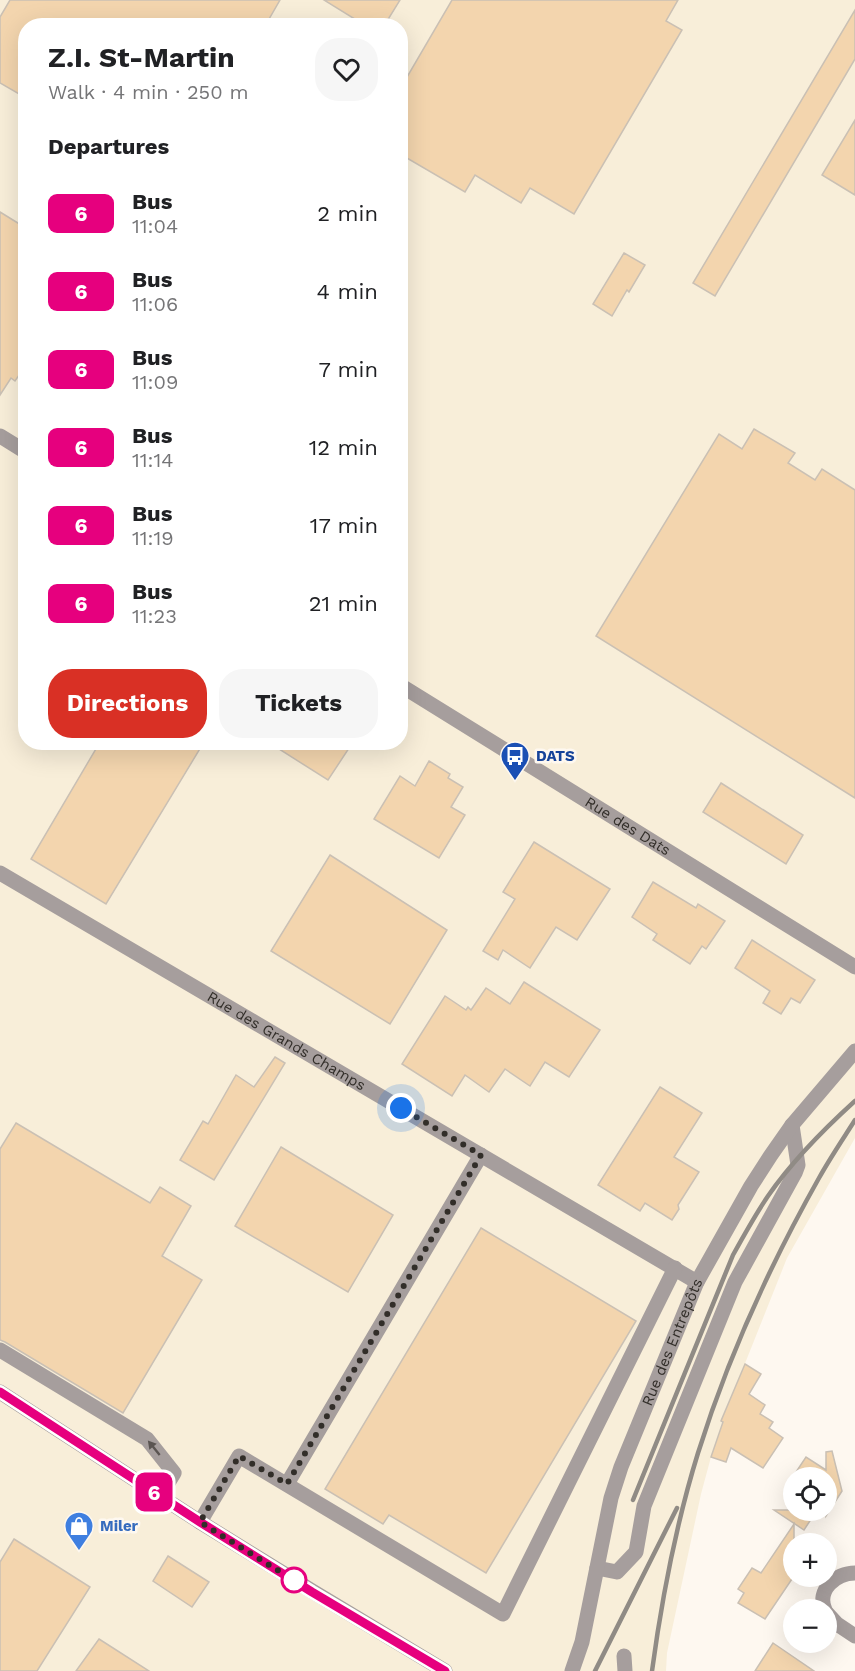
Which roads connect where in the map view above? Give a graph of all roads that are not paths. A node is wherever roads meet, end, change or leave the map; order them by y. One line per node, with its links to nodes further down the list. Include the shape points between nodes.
1 (0, 436): 2 (street)
2 (18, 447)
3 (408, 690): 5 (street, Rue des Dats)
4 (0, 873): 8 (street, Rue des Grands Champs)
5 (855, 967)
6 (855, 1051): 7 (street, Rue des Entrepôts)
7 (792, 1125): 10 (street, Rue des Entrepôts, via 751,1186); 16 (street, via 798,1165 735,1282 644,1506 636,1552 617,1572)
8 (481, 1155): 9 (street, Rue des Grands Champs); 13 (street)
9 (675, 1268): 10 (street, Rue des Grands Champs); 13 (street, via 503,1614)
10 (697, 1282): 16 (street, Rue des Entrepôts, via 610,1498)
11 (0, 1350): 14 (street, one-way to 11, via 174,1473 147,1439)
12 (0, 1392): 14 (street)
13 (287, 1484): 15 (street, via 239,1456)
14 (160, 1496): 15 (street)
15 (200, 1522): 21 (street)
16 (597, 1568): 22 (street, Rue des Entrepôts)
17 (855, 1573): 18 (street, via 834,1578)
18 (823, 1599)
19 (837, 1624): 20 (street)
20 (855, 1636)
21 (445, 1671)
22 (572, 1671)

